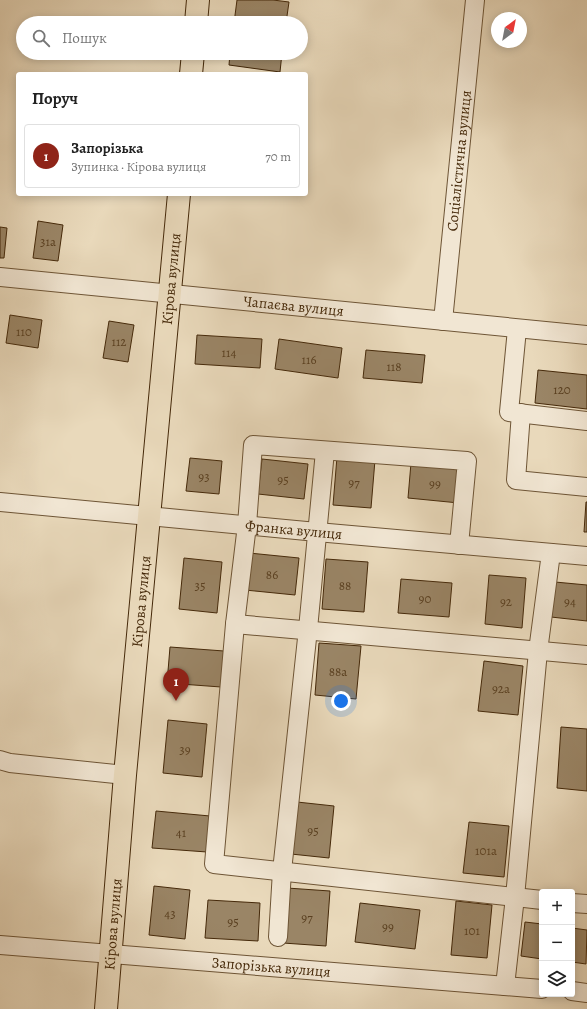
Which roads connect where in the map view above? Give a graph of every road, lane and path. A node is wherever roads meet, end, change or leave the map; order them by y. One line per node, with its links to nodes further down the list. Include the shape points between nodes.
1 (198, 0): 3 (main road)
2 (475, 0): 9 (street, Соціалістична вулиця)
3 (197, 16)
4 (192, 60): 5 (main road)
5 (191, 72)
6 (179, 196): 8 (main road, Кірова вулиця)
7 (0, 277): 8 (street, Чапаєва вулиця)
8 (169, 294): 9 (street, Чапаєва вулиця); 17 (main road, Кірова вулиця)
9 (443, 321): 10 (street, Чапаєва вулиця)
10 (517, 329): 11 (street, Чапаєва вулиця); 12 (street, via 508,412)
11 (587, 335)
12 (521, 413): 13 (street); 15 (street, via 516,480)
13 (587, 421)
14 (325, 451): 18 (street, via 253,445); 19 (street); 20 (street, via 467,462)
15 (587, 487)
16 (0, 502): 17 (street, Франка вулиця)
17 (149, 515): 18 (street, Франка вулиця); 28 (main road, Кірова вулиця)
18 (247, 525): 19 (street, Франка вулиця); 23 (street)
19 (317, 532): 20 (street, Франка вулиця); 24 (street)
20 (458, 545): 21 (street, Франка вулиця)
21 (551, 553): 22 (street, Франка вулиця); 25 (street)
22 (587, 556)
23 (235, 624): 24 (street); 29 (street, via 214,864)
24 (308, 629): 25 (street); 29 (street)
25 (538, 650): 26 (street); 30 (street)
26 (587, 655)
27 (0, 760): 28 (street)
28 (125, 775): 36 (main road, Кірова вулиця)
29 (282, 871): 30 (street); 34 (street)
30 (515, 897): 31 (street); 37 (street)
31 (539, 900)
32 (575, 903): 33 (street)
33 (587, 904)
34 (278, 937)
35 (0, 945): 36 (street, Запорізька вулиця)
36 (111, 955): 37 (street, Запорізька вулиця); 41 (main road, Кірова вулиця)
37 (505, 986): 38 (street, Запорізька вулиця)
38 (539, 989)
39 (575, 991): 40 (street)
40 (587, 993)
41 (106, 1009)

